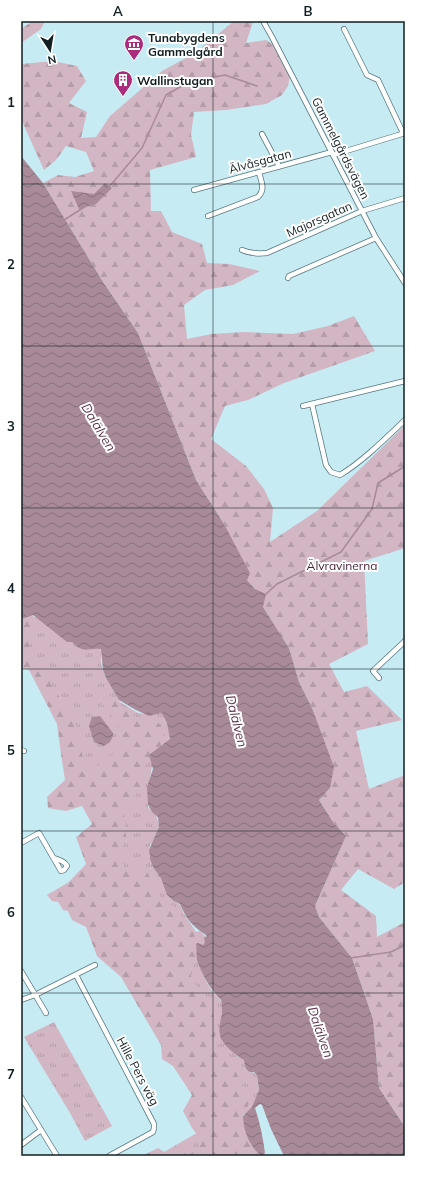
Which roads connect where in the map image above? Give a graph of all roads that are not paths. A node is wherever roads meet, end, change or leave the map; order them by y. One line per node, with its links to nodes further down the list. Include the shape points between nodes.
1 (263, 21): 5 (street, Gammelgårdsvägen)
2 (344, 29): 3 (street, via 367,75 378,80)
3 (404, 133): 5 (street, Älvåsgatan)
4 (262, 134): 6 (street)
5 (332, 154): 6 (street, Älvåsgatan); 10 (street, Gammelgårdsvägen)
6 (279, 166): 7 (street, Älvåsgatan)
7 (258, 172): 8 (street, Älvåsgatan); 11 (street, via 263,188 258,197)
8 (194, 190)
9 (405, 198): 10 (street, Majorsgatan)
10 (362, 211): 12 (street, Gammelgårdsvägen); 13 (street, Majorsgatan, via 267,253 248,253)
11 (208, 216)
12 (376, 238): 14 (street); 15 (street, Gammelgårdsvägen)
13 (242, 250)
14 (288, 278)
15 (405, 283)
16 (405, 381): 17 (street)
17 (312, 404): 18 (street); 19 (street, via 326,465 331,472 340,475)
18 (303, 406)
19 (405, 420)
20 (405, 641): 21 (street, via 373,671)
21 (378, 678)
22 (21, 843): 23 (street, via 39,832)
23 (54, 858): 23 (street, via 61,871 66,869 63,861)
24 (94, 965): 26 (street)
25 (21, 971): 27 (street)
26 (76, 975): 27 (street); 34 (street, Hille Pers väg, via 154,1124 153,1132)
27 (35, 995): 28 (street); 29 (street)
28 (21, 1000)
29 (46, 1013)
30 (21, 1097): 31 (street)
31 (41, 1130): 32 (street); 33 (street)
32 (21, 1145)
33 (57, 1156)
34 (109, 1156)

